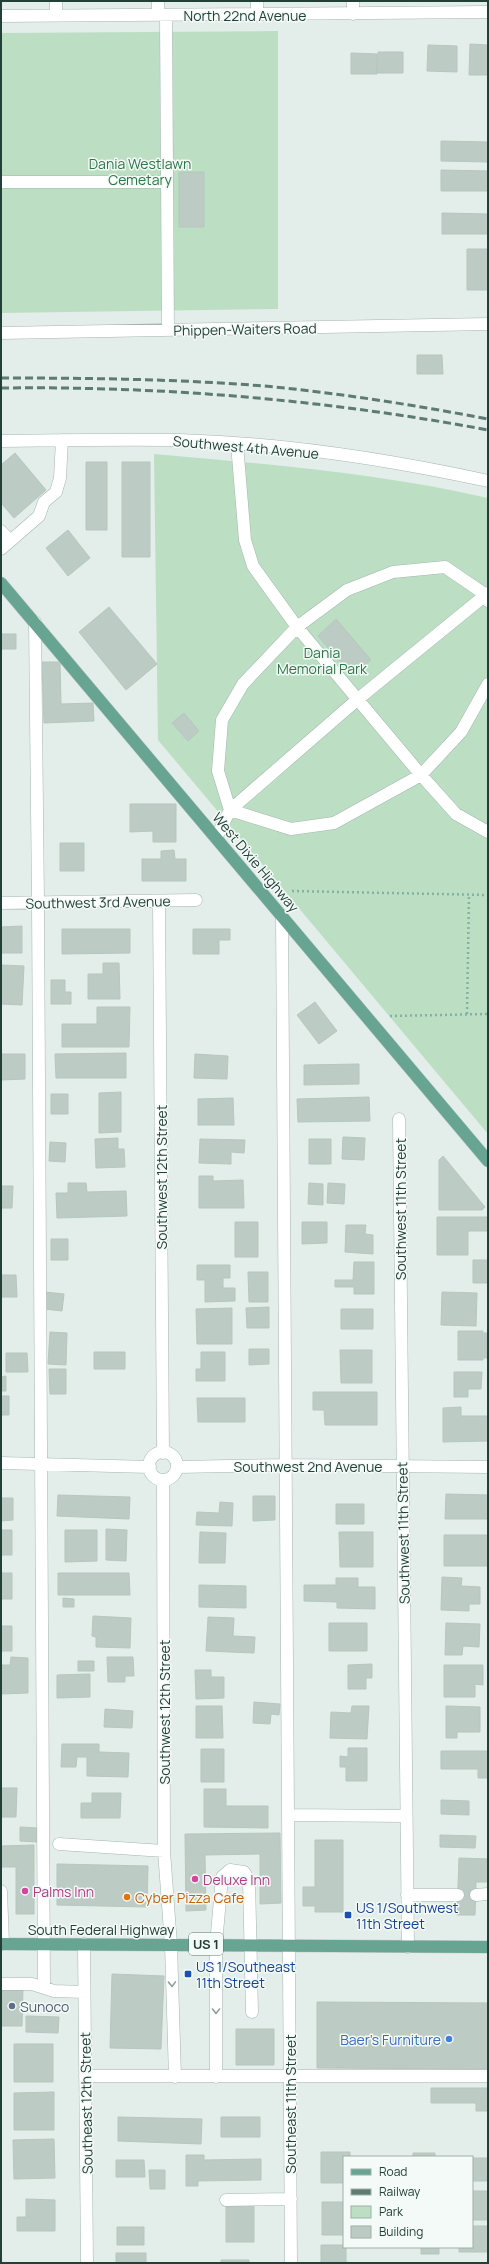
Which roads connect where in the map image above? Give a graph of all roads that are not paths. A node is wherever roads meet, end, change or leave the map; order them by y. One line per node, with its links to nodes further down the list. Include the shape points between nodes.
1 (56, 1): 11 (street)
2 (158, 1): 8 (street)
3 (257, 1): 9 (street)
4 (353, 1): 7 (street)
5 (455, 7): 6 (street, North 22nd Avenue); 7 (street, North 22nd Avenue)
6 (488, 12)
7 (353, 14): 9 (street, North 22nd Avenue)
8 (162, 15): 9 (street, North 22nd Avenue); 11 (street, North 22nd Avenue); 13 (street)
9 (257, 15)
10 (1, 16): 11 (street, North 22nd Avenue)
11 (56, 16)
12 (1, 182): 13 (street)
13 (166, 182): 15 (street)
14 (488, 324): 15 (street, Phippen-Waiters Road)
15 (168, 330): 16 (street, Phippen-Waiters Road)
16 (1, 333)
17 (62, 440): 18 (street, Southwest 4th Avenue); 19 (street, Southwest 4th Avenue, via 181,440); 22 (street, via 60,478 56,492 44,502 39,516)
18 (1, 441)
19 (237, 444): 20 (street, Southwest 4th Avenue, via 363,458); 26 (street, via 245,540 253,566)
20 (488, 481)
21 (1, 531): 22 (street)
22 (5, 545)
23 (1, 583): 25 (main road, West Dixie Highway)
24 (487, 596): 26 (street, via 445,567 393,572 347,590); 28 (street)
25 (35, 622): 32 (main road, West Dixie Highway); 35 (street)
26 (297, 627): 28 (street); 30 (street, via 243,684 222,720 218,771)
27 (488, 684): 29 (street, via 461,732)
28 (358, 700): 29 (street); 30 (street)
29 (421, 775): 30 (street, via 334,823 291,829); 31 (street, via 456,814)
30 (230, 810): 32 (street)
31 (488, 832)
32 (216, 838): 37 (main road, West Dixie Highway)
33 (196, 900): 34 (street, Southwest 3rd Avenue)
34 (159, 901): 35 (street, Southwest 3rd Avenue); 40 (street, Southwest 12th Street)
35 (38, 902): 36 (street, Southwest 3rd Avenue); 42 (street)
36 (1, 903)
37 (282, 916): 39 (main road, West Dixie Highway); 43 (street, Southeast 11th Street)
38 (399, 1119): 44 (street, Southwest 11th Street)
39 (488, 1161)
40 (163, 1453): 45 (street, via 153,1457); 46 (street, via 174,1458)
41 (1, 1462): 42 (street)
42 (42, 1463): 45 (street); 57 (street)
43 (285, 1465): 44 (street, Southwest 2nd Avenue); 46 (street, Southwest 2nd Avenue); 49 (street, Southeast 11th Street)
44 (402, 1466): 47 (street, Southwest 2nd Avenue); 50 (street, Southwest 11th Street)
45 (150, 1467): 48 (street, via 154,1477)
46 (177, 1467): 48 (street, via 174,1476)
47 (488, 1467)
48 (163, 1480): 52 (street, Southwest 12th Street)
49 (288, 1815): 50 (street); 62 (street, Southeast 11th Street)
50 (406, 1816): 54 (street, Southwest 11th Street)
51 (59, 1844): 52 (street)
52 (164, 1851): 60 (street, Southwest 12th Street)
53 (1, 1891): 56 (street)
54 (407, 1895): 55 (street); 63 (street, Southwest 11th Street)
55 (458, 1895)
56 (2, 1944): 57 (main road, South Federal Highway / US 1)
57 (44, 1944): 58 (main road, South Federal Highway / US 1); 66 (street)
58 (84, 1944): 60 (main road, South Federal Highway / US 1); 67 (street, Southeast 12th Street)
59 (216, 1944): 60 (main road, South Federal Highway / US 1); 61 (main road, South Federal Highway / US 1); 61 (street, via 222,1877 230,1870 240,1870 249,1880); 72 (street, one-way to 72)
60 (171, 1945): 70 (street, Southwest 12th Street, one-way to 70)
61 (251, 1945): 62 (main road, South Federal Highway / US 1); 68 (street)
62 (289, 1946): 63 (main road, South Federal Highway / US 1); 73 (street, Southeast 11th Street)
63 (408, 1947): 64 (main road, South Federal Highway / US 1)
64 (488, 1947)
65 (1, 1984): 66 (street, via 32,1984)
66 (44, 1988): 67 (street)
67 (84, 1992): 69 (street, Southeast 12th Street)
68 (252, 2012)
69 (85, 2076): 70 (street); 76 (street, Southeast 12th Street)
70 (175, 2076): 72 (street)
71 (488, 2076): 73 (street)
72 (216, 2077): 73 (street)
73 (290, 2078): 74 (street, Southeast 11th Street)
74 (290, 2199): 75 (street); 77 (street, Southeast 11th Street)
75 (226, 2200)
76 (87, 2263)
77 (291, 2263)

